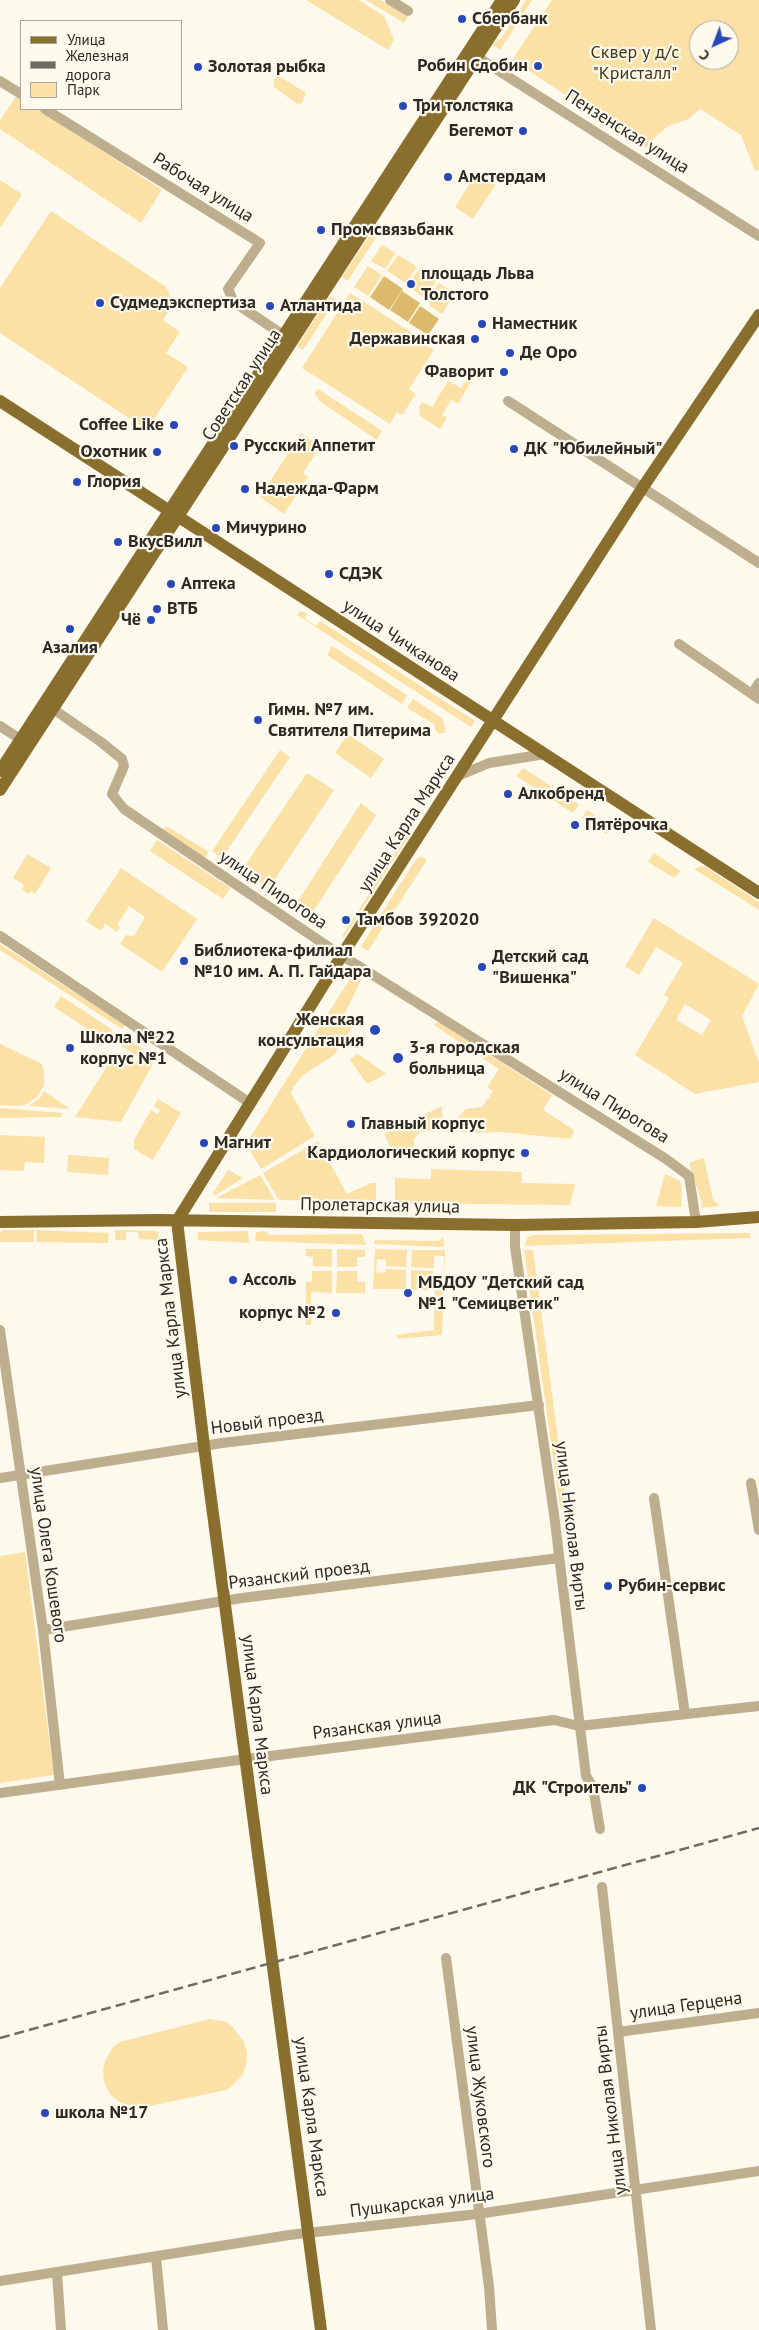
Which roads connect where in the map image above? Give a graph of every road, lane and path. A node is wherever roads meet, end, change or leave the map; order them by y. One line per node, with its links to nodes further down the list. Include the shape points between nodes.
1 (390, 0): 4 (street)
2 (502, 0): 5 (main road)
3 (514, 0): 5 (main road, Советская улица)
4 (408, 11)
5 (473, 54): 9 (street, Пензенская улица); 11 (main road); 15 (main road, Советская улица)
6 (0, 81): 7 (street)
7 (20, 93)
8 (47, 110): 11 (street, Рабочая улица, via 260,243 228,289 234,302)
9 (759, 236)
10 (759, 315): 14 (main road, улица Карла Маркса)
11 (283, 334): 15 (main road)
12 (508, 400): 14 (street)
13 (0, 401): 15 (main road, улица Чичканова)
14 (643, 487): 16 (street); 21 (main road, улица Карла Маркса)
15 (174, 512): 20 (main road, Советская улица); 21 (main road, улица Чичканова); 23 (main road)
16 (759, 563)
17 (679, 644): 19 (street)
18 (759, 683): 19 (street)
19 (756, 697)
20 (53, 709): 27 (main road, Советская улица); 30 (street, улица Пирогова, via 122,759 124,766 112,794 124,809)
21 (493, 721): 24 (main road, улица Чичканова); 26 (main road, улица Карла Маркса)
22 (0, 726): 23 (street)
23 (20, 739): 25 (main road)
24 (545, 754): 26 (street, via 489,763); 28 (main road, улица Чичканова)
25 (0, 771)
26 (458, 776): 30 (main road, улица Карла Маркса)
27 (0, 790)
28 (759, 893)
29 (0, 936): 31 (street)
30 (342, 955): 31 (main road, улица Карла Маркса); 35 (street, улица Пирогова, via 689,1176)
31 (250, 1103): 33 (main road, улица Карла Маркса)
32 (759, 1217): 35 (main road, Пролетарская улица)
33 (177, 1220): 34 (main road, Пролетарская улица); 36 (main road, Пролетарская улица); 39 (main road, улица Карла Маркса)
34 (0, 1222)
35 (696, 1222): 36 (main road, Пролетарская улица)
36 (515, 1225): 38 (street, улица Николая Вирты, via 515,1247)
37 (0, 1330): 40 (street, улица Олега Кошевого)
38 (539, 1405): 39 (street, Новый проезд); 45 (street, улица Николая Вирты)
39 (204, 1446): 40 (street, Новый проезд); 46 (main road, улица Карла Маркса)
40 (20, 1476): 41 (street, Новый проезд); 47 (street, улица Олега Кошевого)
41 (0, 1478)
42 (751, 1483): 44 (street)
43 (654, 1498): 49 (street)
44 (759, 1530)
45 (559, 1558): 46 (street, Рязанский проезд); 50 (street, улица Николая Вирты)
46 (225, 1600): 47 (street, Рязанский проезд); 51 (main road, улица Карла Маркса)
47 (43, 1630): 52 (street, улица Олега Кошевого)
48 (759, 1706): 49 (street, Рязанская улица)
49 (685, 1714): 50 (street, Рязанская улица)
50 (579, 1726): 51 (street, Рязанская улица, via 554,1720); 54 (street, улица Николая Вирты, via 586,1776 593,1787)
51 (245, 1759): 52 (street, Рязанская улица); 62 (main road, улица Карла Маркса)
52 (60, 1785): 53 (street, Рязанская улица)
53 (0, 1793)
54 (600, 1829)
55 (602, 1887): 58 (street, улица Николая Вирты)
56 (446, 1958): 61 (street, улица Жуковского)
57 (759, 2013): 58 (street, улица Герцена)
58 (618, 2032): 60 (street, улица Николая Вирты)
59 (759, 2170): 60 (street, Пушкарская улица)
60 (636, 2189): 61 (street, Пушкарская улица); 70 (street, улица Николая Вирты)
61 (478, 2214): 62 (street, Пушкарская улица); 69 (street, улица Жуковского)
62 (308, 2232): 63 (street, Пушкарская улица); 68 (main road, улица Карла Маркса)
63 (156, 2258): 64 (street, Пушкарская улица); 67 (street)
64 (57, 2273): 65 (street, Пушкарская улица); 66 (street)
65 (0, 2281)
66 (60, 2330)
67 (163, 2330)
68 (321, 2330)
69 (492, 2330)
70 (651, 2330)

